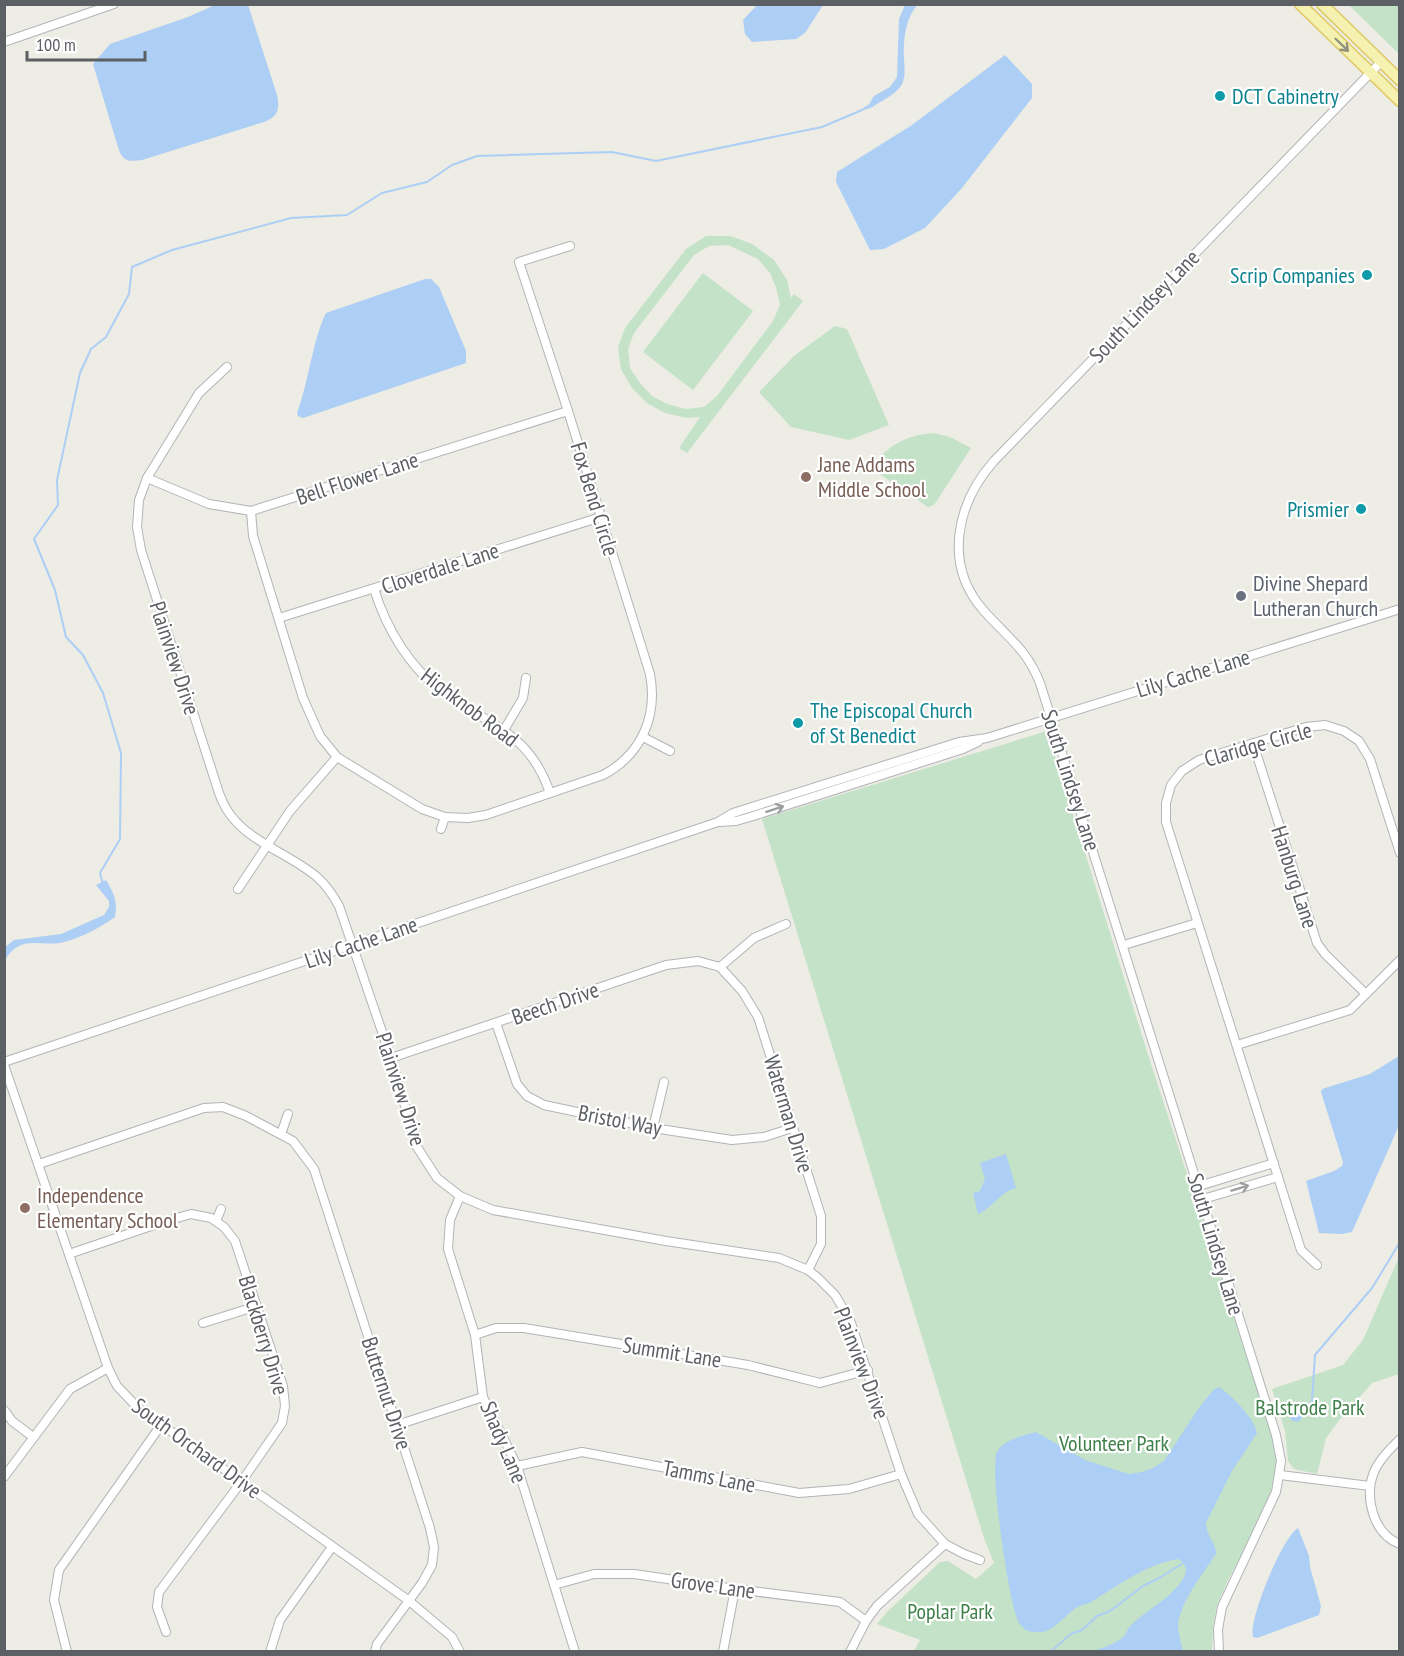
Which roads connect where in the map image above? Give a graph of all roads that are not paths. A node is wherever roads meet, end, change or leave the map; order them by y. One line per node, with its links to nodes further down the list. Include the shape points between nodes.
1 (114, 4): 4 (street)
2 (1300, 4): 6 (main road, one-way to 6)
3 (1322, 4): 5 (main road)
4 (4, 42)
5 (1381, 62): 6 (street, South Lindsey Lane); 7 (main road)
6 (1371, 72): 8 (main road); 19 (street, South Lindsey Lane, via 1001,454 973,489 960,528 960,557 966,582 985,612 1027,656)
7 (1400, 80)
8 (1400, 101)
9 (570, 246): 11 (street, Fox Bend Circle, via 519,262)
10 (227, 367): 12 (street, Plainview Drive, via 199,393)
11 (568, 411): 13 (street, Bell Flower Lane); 14 (street, Fox Bend Circle)
12 (147, 478): 13 (street, Bell Flower Lane, via 209,504); 28 (street, Plainview Drive, via 139,500 141,550 219,793 239,825)
13 (251, 511): 17 (street, Fox Bend Circle, via 253,536)
14 (601, 517): 15 (street, Cloverdale Lane); 21 (street, Fox Bend Circle, via 650,674 652,705)
15 (375, 589): 17 (street, Cloverdale Lane); 20 (street, Highknob Road, via 387,625 413,663 442,692)
16 (1400, 609): 19 (street, Lily Cache Lane)
17 (279, 618): 24 (street, Fox Bend Circle, via 310,717)
18 (525, 678): 20 (street, via 523,698)
19 (1050, 718): 33 (street, Lily Cache Lane, via 750,817 718,822); 34 (street, South Lindsey Lane)
20 (504, 730): 25 (street, Highknob Road, via 534,758)
21 (643, 737): 23 (street); 25 (street, Fox Bend Circle, via 611,771)
22 (1253, 743): 29 (street, Claridge Circle, via 1325,725 1344,730 1359,741 1370,759); 31 (street, Claridge Circle, via 1199,760 1182,771 1171,785 1166,822); 37 (street, Hanburg Lane, via 1317,943)
23 (670, 751)
24 (338, 757): 26 (street, Fox Bend Circle, via 422,809); 28 (street, via 290,811)
25 (550, 793): 26 (street, Fox Bend Circle, via 480,817)
26 (445, 817): 27 (street)
27 (441, 829)
28 (267, 844): 30 (street); 33 (street, Plainview Drive, via 316,876 331,891)
29 (1400, 853)
30 (238, 889)
31 (1197, 923): 34 (street); 39 (street, Claridge Circle)
32 (786, 924): 36 (street, via 754,938)
33 (353, 945): 40 (street, Plainview Drive); 41 (street, Lily Cache Lane)
34 (1124, 945): 50 (street, South Lindsey Lane)
35 (1400, 960): 37 (street)
36 (720, 967): 38 (street, Beech Drive, via 698,961 666,965); 45 (street, Waterman Drive, via 758,1017)
37 (1366, 994): 39 (street, via 1350,1010)
38 (496, 1023): 40 (street, Beech Drive); 44 (street, Bristol Way, via 517,1083 527,1096 544,1105)
39 (1237, 1045): 47 (street, Claridge Circle)
40 (391, 1058): 51 (street, Plainview Drive, via 417,1146 437,1178)
41 (4, 1064): 48 (street, South Orchard Drive)
42 (664, 1082): 44 (street)
43 (288, 1114): 46 (street)
44 (653, 1128): 45 (street, Bristol Way, via 732,1140 764,1137)
45 (792, 1128): 57 (street, Waterman Drive, via 823,1226 821,1244)
46 (281, 1134): 48 (street, Butternut Drive, via 223,1107 204,1108); 66 (street, Butternut Drive, via 293,1141 314,1169)
47 (1274, 1163): 49 (street, Claridge Circle); 50 (street)
48 (39, 1164): 55 (street, South Orchard Drive)
49 (1278, 1177): 52 (street, one-way to 49); 56 (street, Claridge Circle, via 1301,1250)
50 (1198, 1186): 52 (street, South Lindsey Lane)
51 (460, 1196): 57 (street, Plainview Drive, via 492,1210 780,1258); 60 (street, Shady Lane, via 450,1220 448,1249)
52 (1203, 1199): 71 (street, South Lindsey Lane, via 1276,1435)
53 (221, 1209): 54 (street)
54 (216, 1221): 55 (street, via 191,1215); 58 (street, Blackberry Drive, via 235,1241)
55 (69, 1254): 61 (street, South Orchard Drive)
56 (1317, 1265)
57 (808, 1270): 62 (street, Plainview Drive, via 835,1295 850,1320)
58 (257, 1306): 59 (street); 73 (street, Blackberry Drive, via 283,1386 285,1406 282,1423)
59 (203, 1323)
60 (475, 1335): 62 (street, Summit Lane, via 495,1328 524,1328 748,1365 820,1383); 63 (street, Shady Lane)
61 (108, 1368): 65 (street, South Orchard Drive, via 117,1386); 67 (street, via 70,1389)
62 (868, 1370): 70 (street, Plainview Drive)
63 (483, 1397): 66 (street); 69 (street, Shady Lane)
64 (5, 1411): 67 (street)
65 (161, 1425): 73 (street, South Orchard Drive); 84 (street, via 59,1570 54,1600)
66 (397, 1425): 81 (street, Butternut Drive, via 434,1547 432,1565)
67 (33, 1437): 72 (street)
68 (1400, 1439): 74 (street, via 1379,1463)
69 (517, 1466): 70 (street, Tamms Lane, via 582,1452 799,1494 849,1489); 79 (street, Shady Lane)
70 (901, 1474): 75 (street, Plainview Drive, via 918,1514)
71 (1280, 1475): 74 (street); 91 (street, South Lindsey Lane, via 1276,1492 1222,1607)
72 (4, 1477)
73 (242, 1481): 77 (street, South Orchard Drive); 83 (street, Blackberry Drive, via 159,1592 157,1607)
74 (1370, 1486): 76 (street, via 1377,1525 1387,1538)
75 (945, 1544): 78 (street, Plainview Drive); 82 (street)
76 (1400, 1544)
77 (333, 1547): 81 (street, South Orchard Drive); 85 (street, via 280,1620)
78 (980, 1560)
79 (554, 1585): 80 (street, Grove Lane, via 594,1574 634,1574); 88 (street, Shady Lane)
80 (735, 1589): 82 (street, Grove Lane, via 840,1602); 89 (street)
81 (408, 1600): 86 (street, Butternut Drive); 87 (street, South Orchard Drive, via 452,1637)
82 (866, 1620): 90 (street)
83 (166, 1632)
84 (68, 1652)
85 (270, 1652)
86 (375, 1652)
87 (460, 1652)
88 (575, 1652)
89 (723, 1652)
90 (850, 1652)
91 (1219, 1652)

